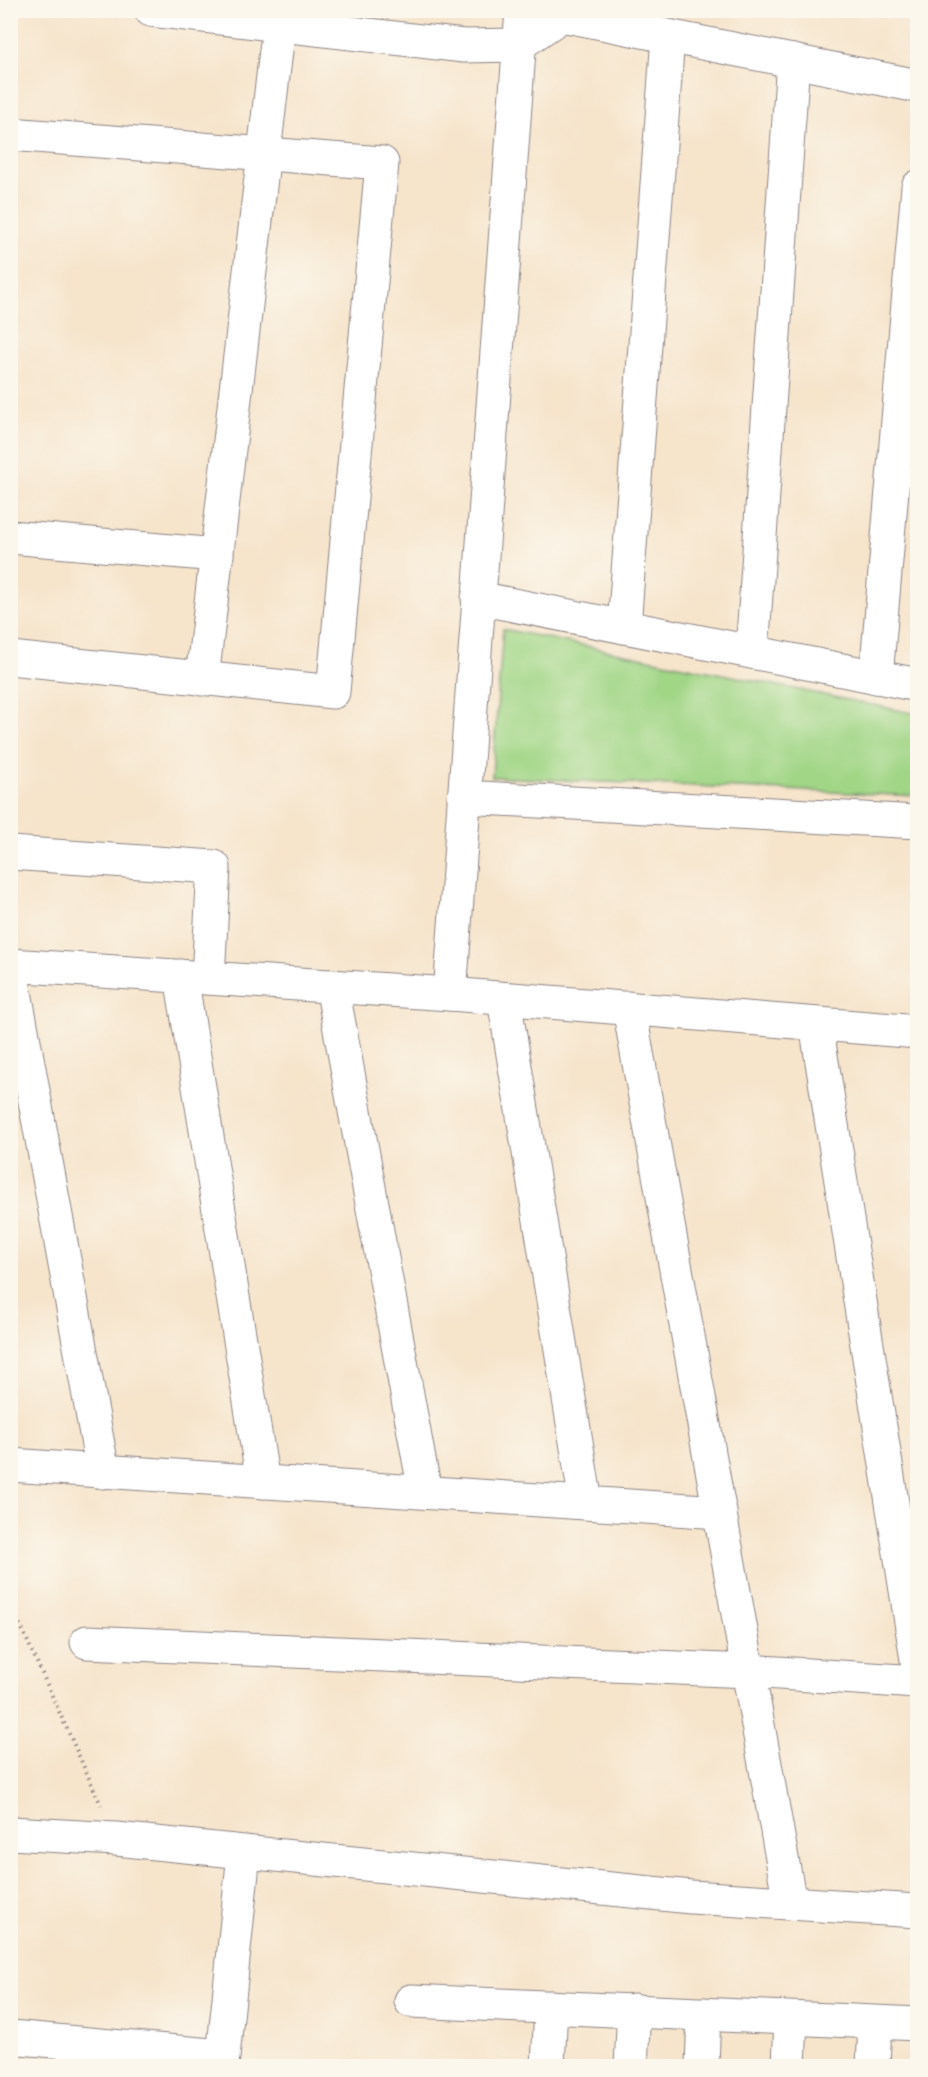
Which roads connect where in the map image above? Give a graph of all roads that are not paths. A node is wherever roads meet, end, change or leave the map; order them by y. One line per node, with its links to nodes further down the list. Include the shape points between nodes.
1 (151, 10): 3 (street)
2 (522, 10): 5 (street)
3 (279, 25): 5 (street, via 464,46); 9 (street)
4 (668, 37): 5 (street, via 562,15); 6 (street); 14 (street)
5 (518, 45): 13 (street)
6 (793, 61): 7 (street); 15 (street)
7 (918, 86)
8 (10, 134): 9 (street)
9 (265, 156): 12 (street); 18 (street, via 382,163 333,692)
10 (918, 187): 17 (street)
11 (10, 537): 12 (street)
12 (217, 555): 18 (street)
13 (478, 598): 14 (street); 20 (street)
14 (624, 627): 15 (street)
15 (753, 652): 17 (street)
16 (10, 658): 18 (street)
17 (876, 677): 19 (street)
18 (202, 679)
19 (918, 685)
20 (464, 797): 21 (street); 25 (street)
21 (918, 822)
22 (10, 854): 23 (street, via 214,867)
23 (194, 977): 24 (street); 31 (street, via 10,964); 32 (street)
24 (332, 986): 25 (street); 33 (street)
25 (450, 994): 26 (street)
26 (504, 999): 27 (street); 34 (street)
27 (629, 1008): 28 (street); 35 (street)
28 (816, 1024): 29 (street); 37 (street)
29 (918, 1032)
30 (10, 1465): 31 (street)
31 (103, 1472): 32 (street)
32 (263, 1482): 33 (street)
33 (426, 1492): 34 (street)
34 (586, 1503): 35 (street)
35 (720, 1512): 38 (street)
36 (87, 1642): 38 (street)
37 (918, 1666)
38 (748, 1671): 39 (street); 42 (street)
39 (918, 1682)
40 (10, 1833): 41 (street, via 116,1839)
41 (244, 1853): 42 (street, via 691,1898); 52 (street)
42 (790, 1903): 43 (street)
43 (918, 1911)
44 (411, 2001): 45 (street)
45 (551, 2007): 46 (street); 53 (street)
46 (634, 2010): 47 (street); 54 (street)
47 (704, 2014): 48 (street); 55 (street)
48 (791, 2019): 49 (street); 56 (street)
49 (875, 2023): 50 (street); 57 (street)
50 (918, 2024)
51 (10, 2037): 52 (street)
52 (222, 2061)
53 (548, 2067)
54 (631, 2067)
55 (702, 2067)
56 (789, 2067)
57 (873, 2067)

